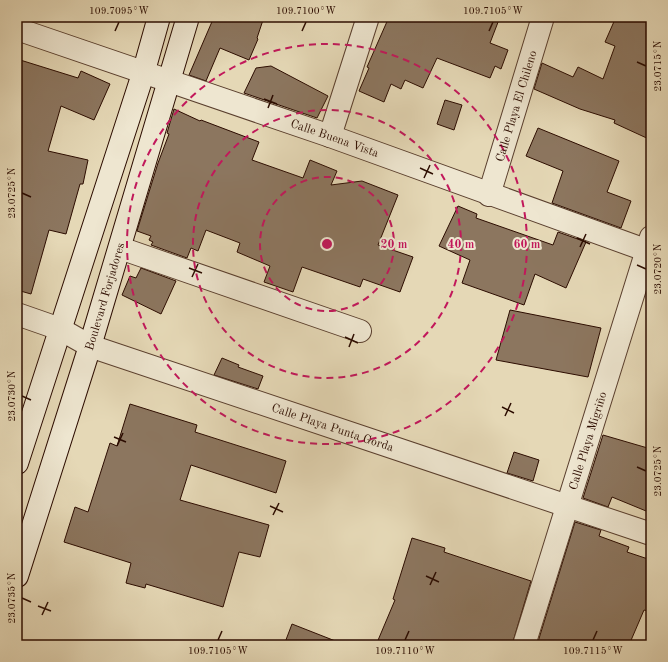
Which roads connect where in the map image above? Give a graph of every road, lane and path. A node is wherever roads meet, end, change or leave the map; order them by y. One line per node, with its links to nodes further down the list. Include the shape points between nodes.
1 (159, 17): 6 (street)
2 (188, 17): 7 (street, Boulevard Forjadores)
3 (368, 17): 8 (street)
4 (543, 17): 9 (street, Calle Playa El Chileno)
5 (17, 29): 6 (street, Calle Buena Vista)
6 (143, 74): 7 (street, Calle Buena Vista); 13 (street)
7 (170, 82): 8 (street, Calle Buena Vista); 11 (street, Boulevard Forjadores)
8 (330, 136): 9 (street, Calle Buena Vista)
9 (489, 195): 10 (street, Calle Buena Vista)
10 (650, 246): 17 (street, Calle Playa Migriño)
11 (120, 248): 14 (street); 15 (street, Boulevard Forjadores)
12 (17, 314): 13 (street, Calle Playa Punta Gorda)
13 (60, 329): 15 (street, Calle Playa Punta Gorda); 16 (street)
14 (360, 330)
15 (90, 346): 17 (street, Calle Playa Punta Gorda); 19 (street, Boulevard Forjadores)
16 (17, 463)
17 (568, 506): 18 (street, Calle Playa Punta Gorda); 20 (street, Calle Playa Migriño)
18 (651, 534)
19 (17, 576)
20 (524, 645)

